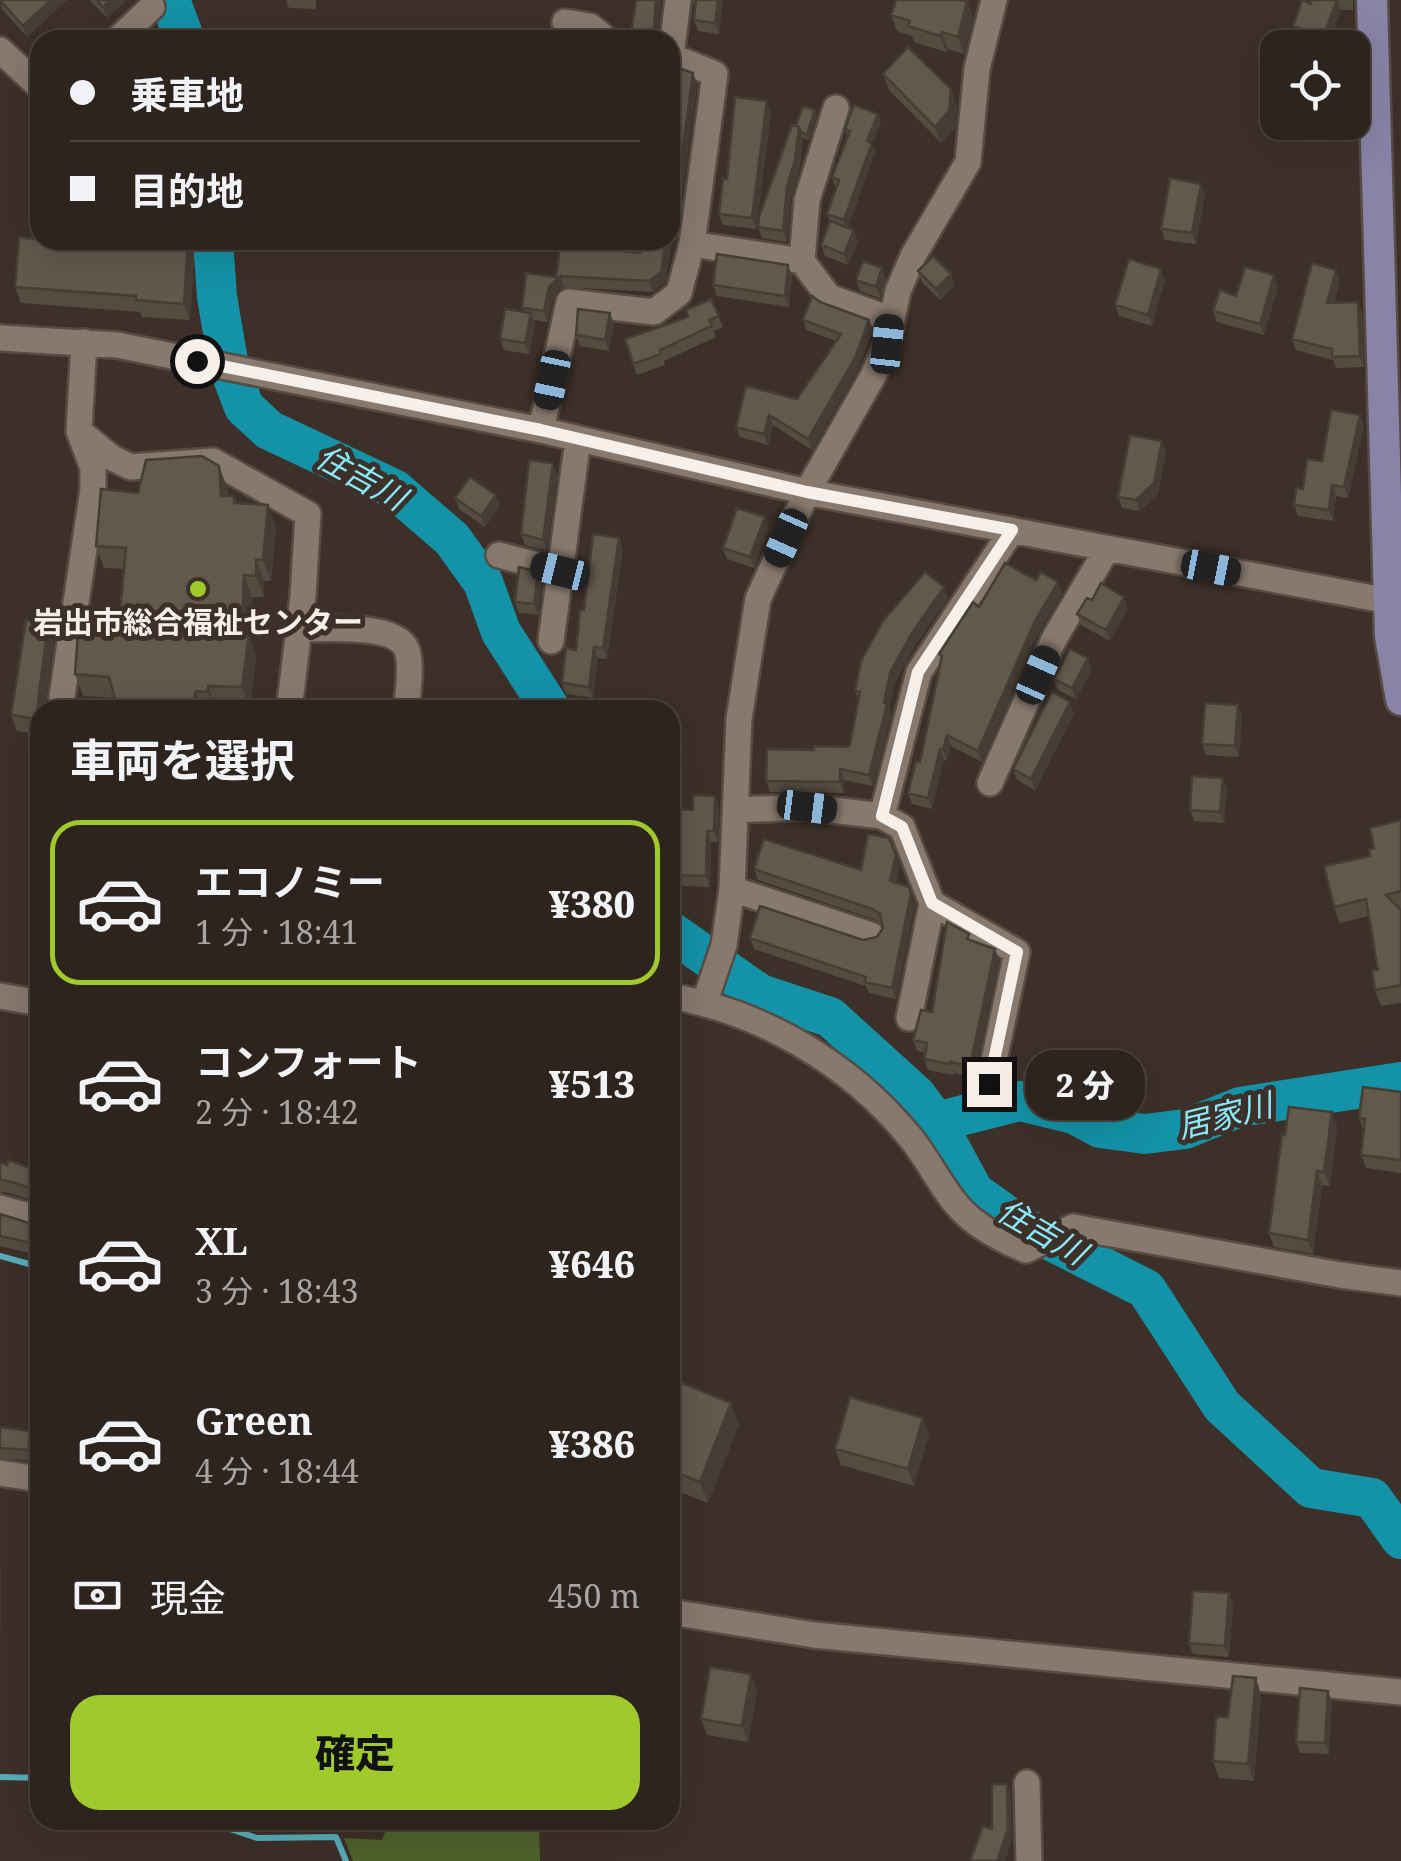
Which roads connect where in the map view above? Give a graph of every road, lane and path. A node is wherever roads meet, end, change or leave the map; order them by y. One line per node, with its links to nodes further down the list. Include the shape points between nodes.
1 (678, 0): 8 (street)
2 (994, 0): 15 (street, via 977,69 968,162 913,256)
3 (1372, 0): 26 (main road)
4 (152, 7): 6 (street)
5 (566, 22): 7 (street)
6 (128, 30)
7 (595, 30)
8 (674, 30)
9 (0, 50): 11 (street)
10 (680, 59): 13 (street, via 715,74)
11 (30, 78)
12 (836, 108): 14 (street, via 807,200)
13 (692, 244): 14 (street); 18 (street, via 679,293 654,312 569,302)
14 (802, 261): 15 (street, via 829,297)
15 (890, 318): 21 (street, via 873,376)
16 (0, 338): 17 (street)
17 (84, 342): 18 (street); 19 (street)
18 (541, 430): 20 (street)
19 (79, 431): 27 (street, via 130,467 213,461 308,514); 30 (street, via 94,468 93,490)
20 (578, 439): 21 (street); 25 (street)
21 (807, 492): 22 (street); 34 (street, via 758,599 739,719)
22 (1012, 530): 23 (street); 35 (street, via 918,672)
23 (1106, 548): 26 (street); 33 (street, via 1054,639)
24 (499, 556): 25 (street)
25 (560, 571): 28 (street)
26 (1389, 601): 29 (main road)
27 (300, 629): 31 (street); 32 (street, via 382,632 404,644)
28 (550, 641)
29 (1399, 683)
30 (63, 700)
31 (290, 700)
32 (406, 700)
33 (990, 783)
34 (736, 810): 35 (street, via 807,807); 36 (street)
35 (882, 816): 37 (street, via 902,827)
36 (732, 889): 38 (street); 39 (street)
37 (932, 903): 43 (street); 44 (street, via 1017,952)
38 (871, 935)
39 (708, 994): 40 (street); 47 (street, via 806,1046 860,1085 910,1136 958,1208 1000,1240 1026,1250 1073,1227)
40 (680, 995)
41 (0, 996): 42 (street)
42 (30, 1001)
43 (909, 1018)
44 (989, 1084)
45 (0, 1208): 46 (street)
46 (30, 1216)
47 (1401, 1283)
48 (0, 1473): 49 (street)
49 (30, 1478)
50 (680, 1614): 51 (street, via 814,1634)
51 (1401, 1692)
52 (1027, 1783): 53 (street)
53 (1029, 1861)

